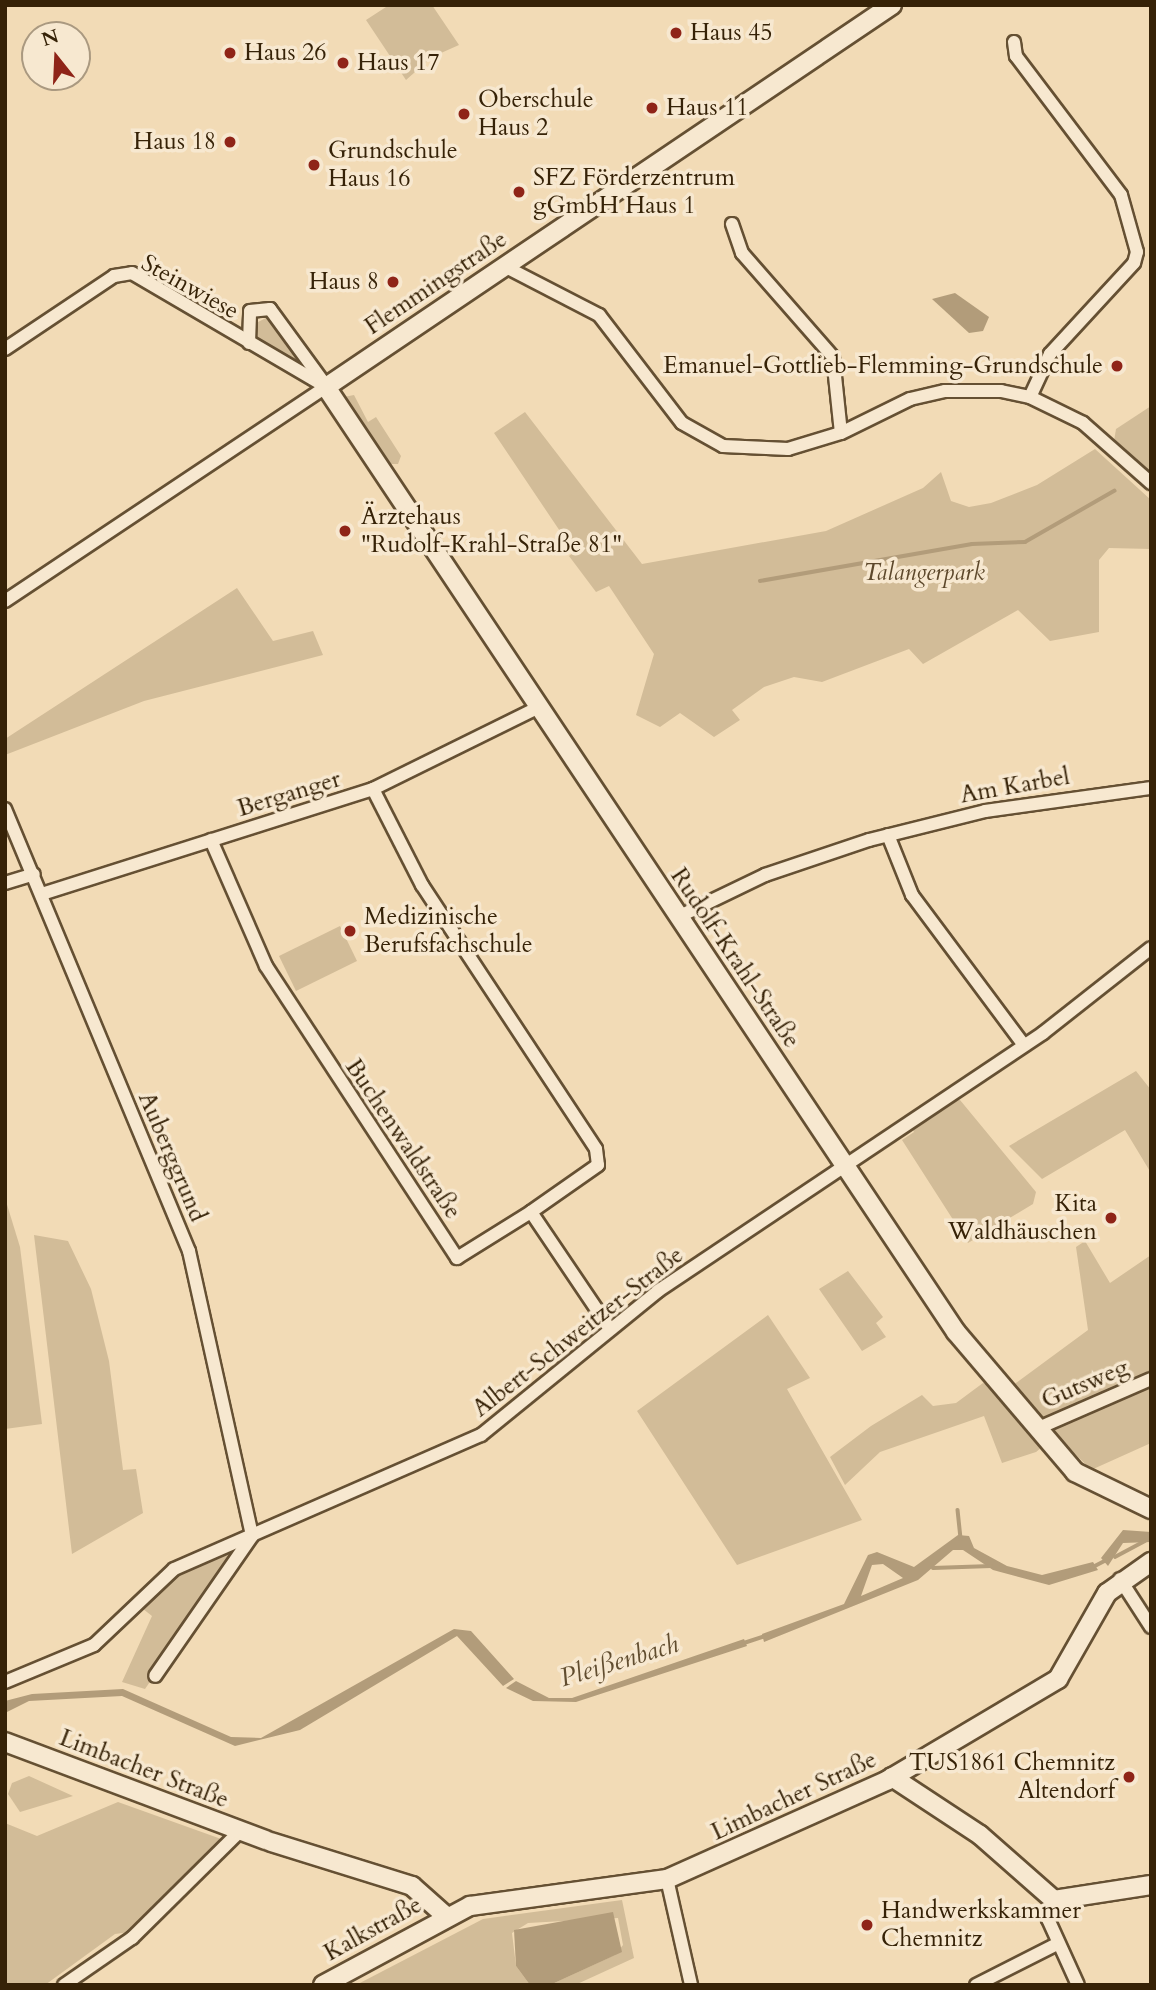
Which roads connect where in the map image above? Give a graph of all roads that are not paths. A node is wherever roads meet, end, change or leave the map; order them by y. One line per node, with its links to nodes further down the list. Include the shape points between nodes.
1 (892, 5): 2 (street, Flemmingstraße)
2 (874, 10): 5 (street, Flemmingstraße)
3 (1014, 42): 9 (street, via 1016,56 1121,195 1137,252 1134,264 1050,354)
4 (732, 224): 10 (street, via 742,253 833,357)
5 (504, 266): 8 (street, Flemmingstraße); 10 (street, via 598,315 665,403 705,439 765,450)
6 (249, 343): 7 (street, Steinwiese, via 132,273 114,276); 8 (street, Steinwiese); 8 (street, Steinwiese, via 250,311 270,309)
7 (5, 349)
8 (326, 387): 12 (street, Flemmingstraße); 13 (street, Rudolf-Krahl-Straße)
9 (1030, 397): 10 (street, via 945,391 911,399); 11 (street, via 1083,424)
10 (841, 433)
11 (1151, 483)
12 (5, 601)
13 (537, 708): 15 (street, Berganger); 22 (street, Rudolf-Krahl-Straße)
14 (1151, 788): 17 (street, Am Karbel, via 985,811)
15 (373, 789): 18 (street, Berganger); 26 (street, via 422,885 596,1149 598,1165)
16 (5, 809): 19 (street, Auberggrund)
17 (888, 835): 22 (street, Am Karbel, via 765,875); 24 (street, via 912,895)
18 (211, 840): 21 (street, Berganger); 26 (street, Buchenwaldstraße, via 266,966 457,1258)
19 (34, 874): 20 (street); 21 (street, Auberggrund)
20 (5, 883)
21 (43, 894): 31 (street, Auberggrund, via 189,1251)
22 (678, 916): 25 (street, Rudolf-Krahl-Straße)
23 (1151, 948): 24 (street, Albert-Schweitzer-Straße)
24 (1023, 1044): 25 (street, Albert-Schweitzer-Straße)
25 (845, 1166): 27 (street, Albert-Schweitzer-Straße); 29 (street, Rudolf-Krahl-Straße, via 956,1332)
26 (531, 1212): 27 (street)
27 (610, 1329): 31 (street, Albert-Schweitzer-Straße, via 481,1435)
28 (1151, 1379): 29 (street, Gutsweg)
29 (1036, 1429): 30 (street, Rudolf-Krahl-Straße, via 1075,1472)
30 (1151, 1509)
31 (252, 1536): 35 (street); 36 (street, via 164,1575 94,1645)
32 (1151, 1562): 33 (street, Limbacher Straße)
33 (1120, 1579): 34 (street); 38 (street, Limbacher Straße, via 1058,1679)
34 (1151, 1627)
35 (155, 1676)
36 (5, 1682)
37 (5, 1742): 39 (street, Limbacher Straße)
38 (892, 1777): 40 (street, Limbacher Straße); 42 (street, via 979,1835)
39 (240, 1831): 43 (street, Limbacher Straße, via 412,1886); 45 (street, via 132,1938)
40 (667, 1879): 43 (street, Limbacher Straße, via 508,1898); 47 (street)
41 (1151, 1885): 42 (street)
42 (1054, 1900): 44 (street, via 1048,1919)
43 (447, 1917): 46 (street, Kalkstraße)
44 (1057, 1944): 48 (street); 49 (street)
45 (64, 1985)
46 (323, 1985)
47 (691, 1985)
48 (976, 1985)
49 (1078, 1985)

